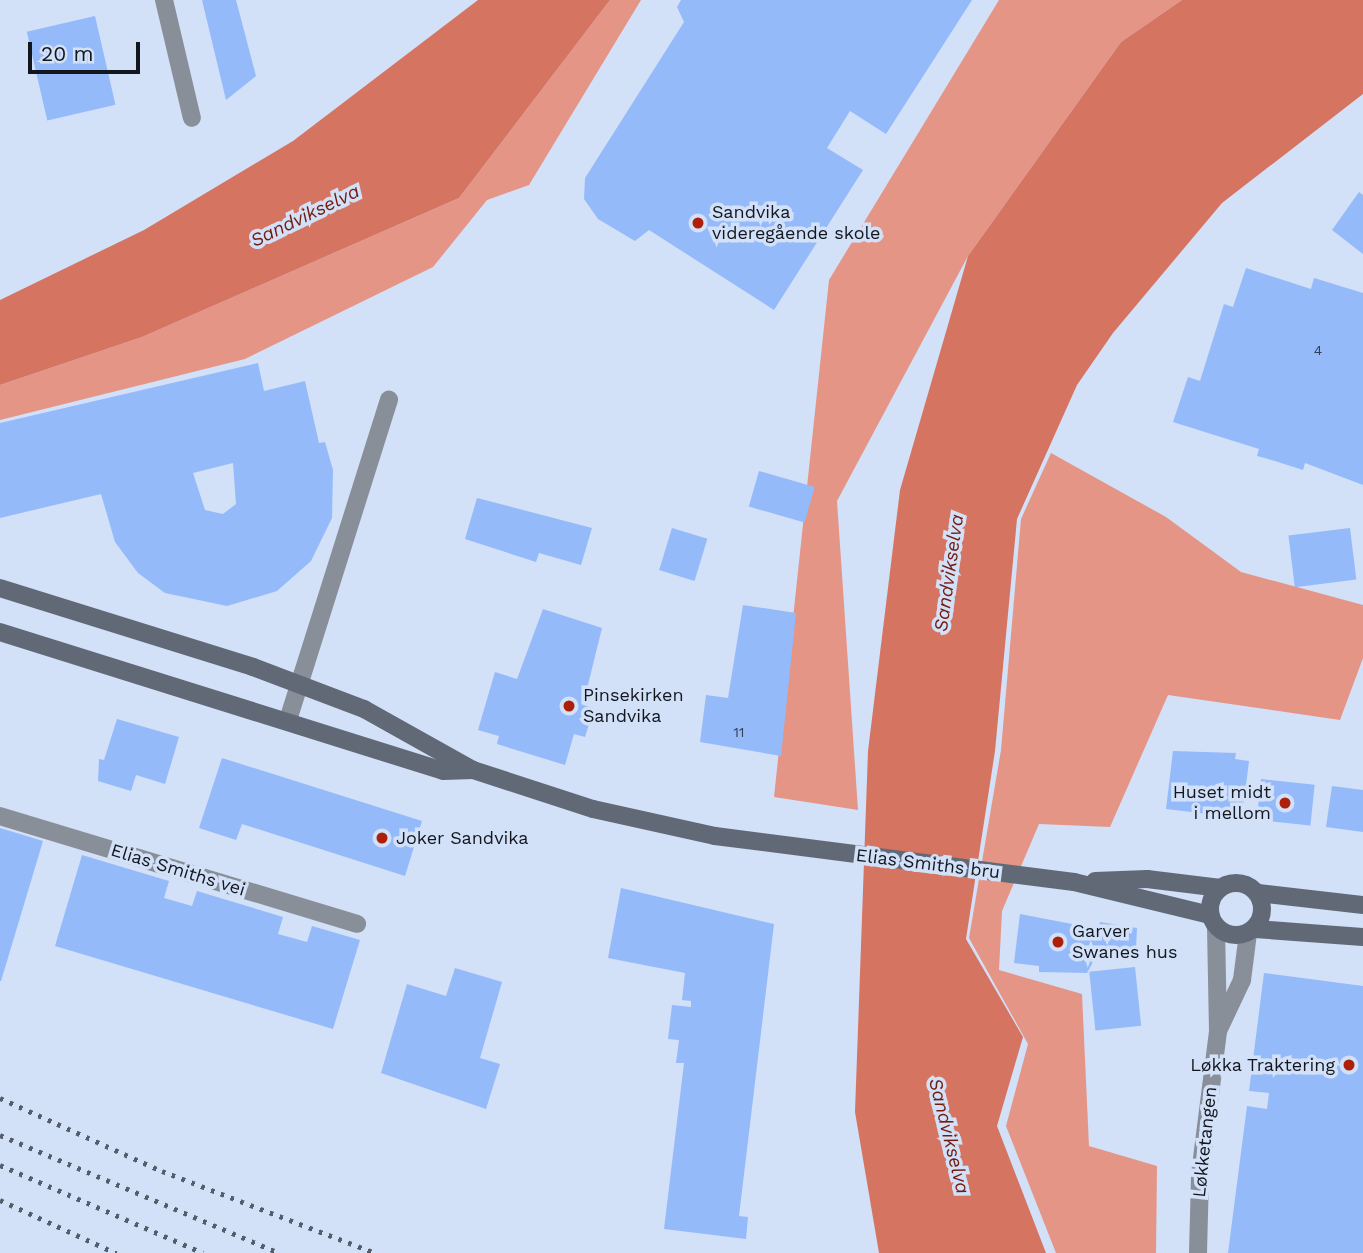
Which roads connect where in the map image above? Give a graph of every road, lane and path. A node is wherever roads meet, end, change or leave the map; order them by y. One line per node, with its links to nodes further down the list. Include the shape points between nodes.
1 (164, 0): 2 (street)
2 (189, 109)
3 (389, 400): 6 (street)
4 (0, 588): 6 (main road)
5 (0, 632): 7 (main road)
6 (301, 685): 7 (street); 8 (main road, via 375,714)
7 (288, 720): 8 (main road, via 443,771)
8 (473, 770): 10 (main road, Elias Smiths bru, via 655,825 782,846)
9 (0, 816): 15 (street, Elias Smiths vei)
10 (1074, 882): 11 (main road, via 1147,879); 14 (main road)
11 (1220, 888): 12 (main road, via 1246,884); 14 (main road)
12 (1258, 893): 13 (main road); 16 (main road, via 1263,904)
13 (1363, 905)
14 (1213, 921): 16 (main road); 18 (street, Løkketangen)
15 (357, 924)
16 (1252, 931): 17 (main road); 18 (street, Løkketangen, via 1242,980)
17 (1363, 937)
18 (1217, 1031): 19 (street, Løkketangen, via 1200,1174)
19 (1198, 1253)

